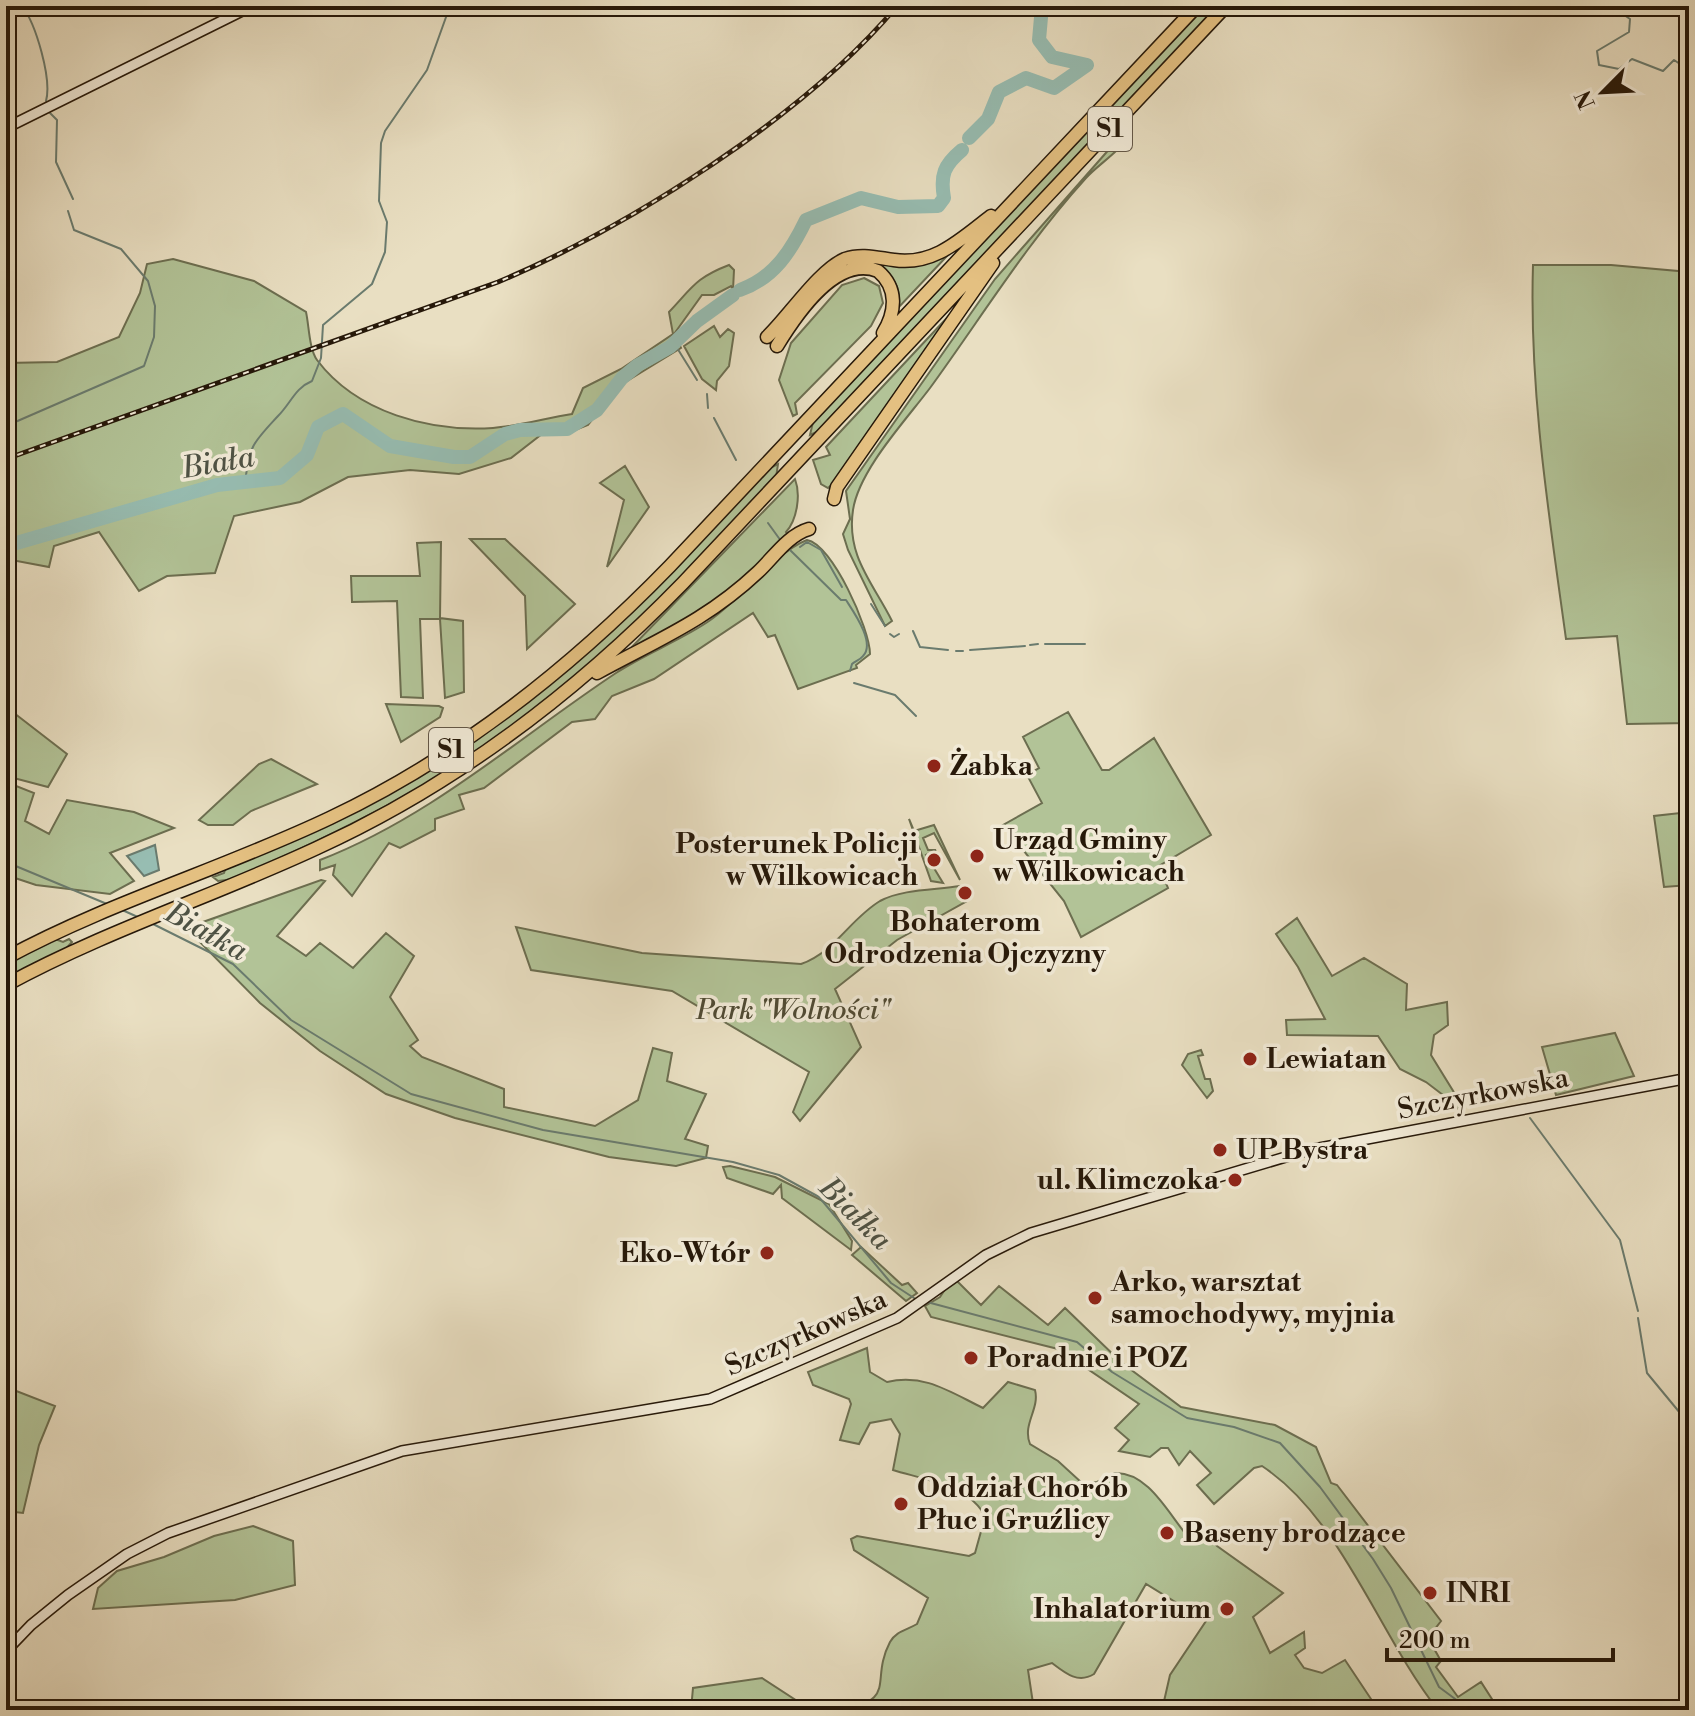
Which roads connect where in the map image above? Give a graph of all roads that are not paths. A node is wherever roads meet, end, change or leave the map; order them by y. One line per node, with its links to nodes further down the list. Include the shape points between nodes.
1 (252, 6): 4 (main road)
2 (1197, 6): 5 (highway, S1)
3 (1226, 6): 6 (highway, S1)
4 (6, 128)
5 (1022, 192): 7 (highway, via 945,252 905,261 862,256 843,260); 9 (highway, S1)
6 (1017, 227): 10 (highway, via 837,487); 12 (highway, S1, via 655,612)
7 (767, 337)
8 (777, 346): 9 (highway, via 837,275 871,267 889,282 894,303 886,329)
9 (867, 356): 13 (highway, S1, via 611,624 502,715 364,801)
10 (834, 499)
11 (809, 529): 12 (highway, via 795,535 737,593 697,622)
12 (576, 685): 14 (highway, S1, via 421,794 327,844)
13 (6, 958)
14 (6, 985)
15 (1689, 1078): 16 (main road, Szczyrkowska, via 1286,1156 1019,1237 906,1312 710,1399 402,1451 181,1528 107,1567 40,1617)
16 (6, 1651)

